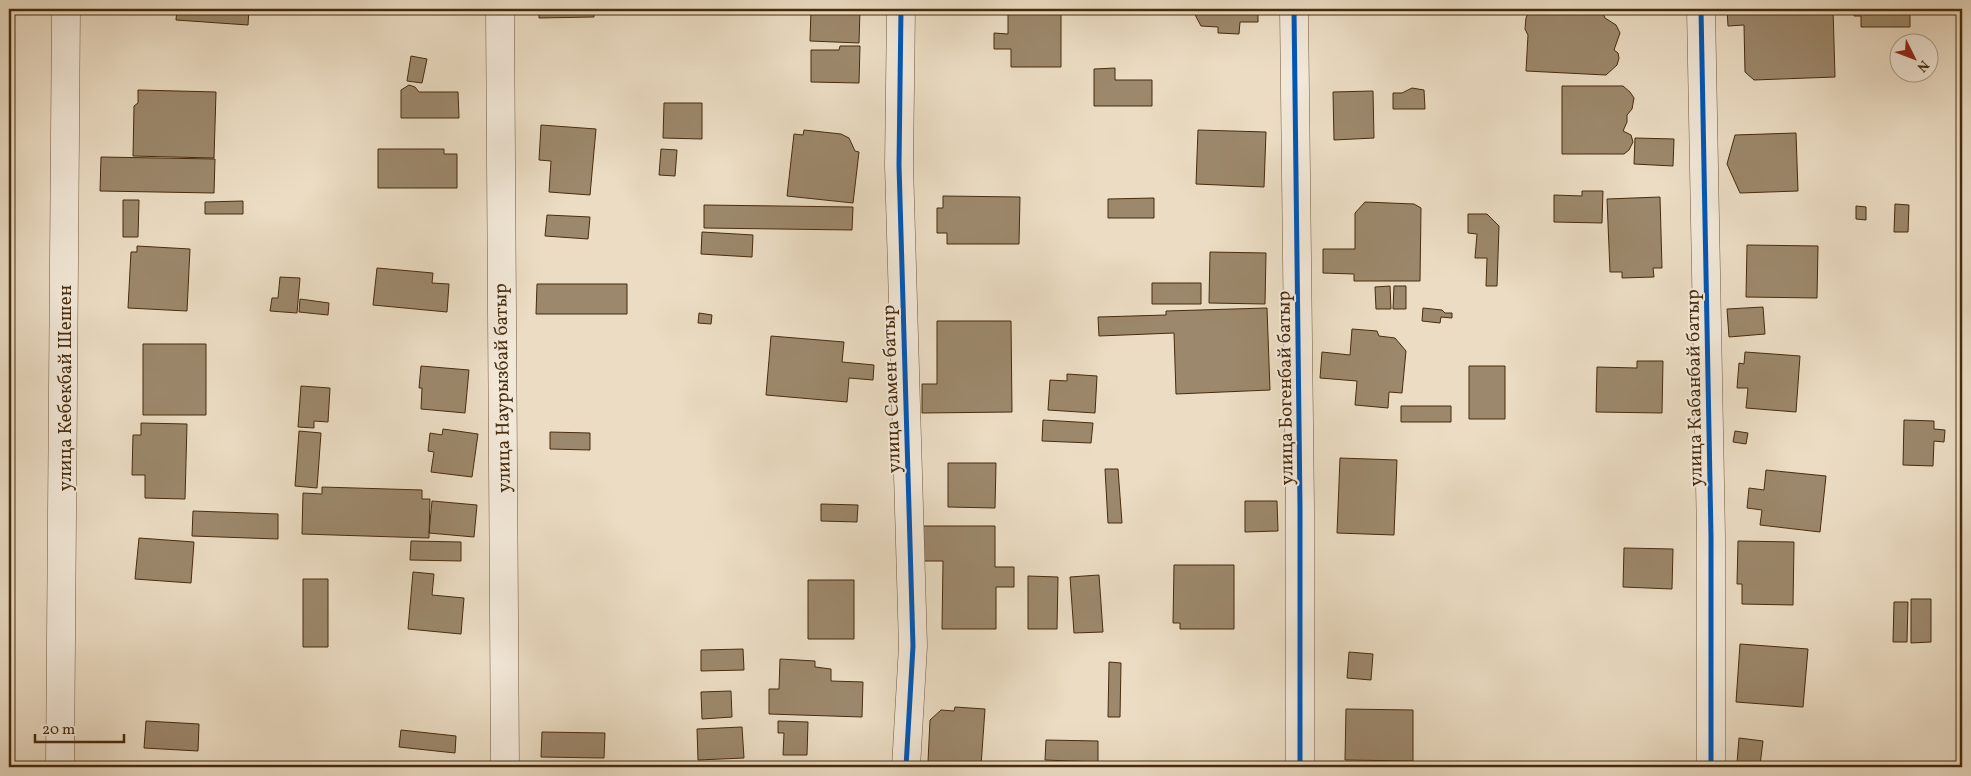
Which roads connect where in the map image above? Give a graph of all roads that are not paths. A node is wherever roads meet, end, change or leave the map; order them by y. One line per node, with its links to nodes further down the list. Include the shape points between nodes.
1 (66, 9): 6 (street, улица Кебекбай Шешен)
2 (500, 9): 7 (street, улица Наурызбай батыр)
3 (901, 9): 8 (street, улица Самен батыр, via 899,165 913,646)
4 (1294, 9): 9 (street, улица Богенбай батыр)
5 (1701, 9): 10 (street, улица Кабанбай батыр, via 1711,526)
6 (60, 767)
7 (505, 767)
8 (906, 767)
9 (1300, 767)
10 (1711, 767)

